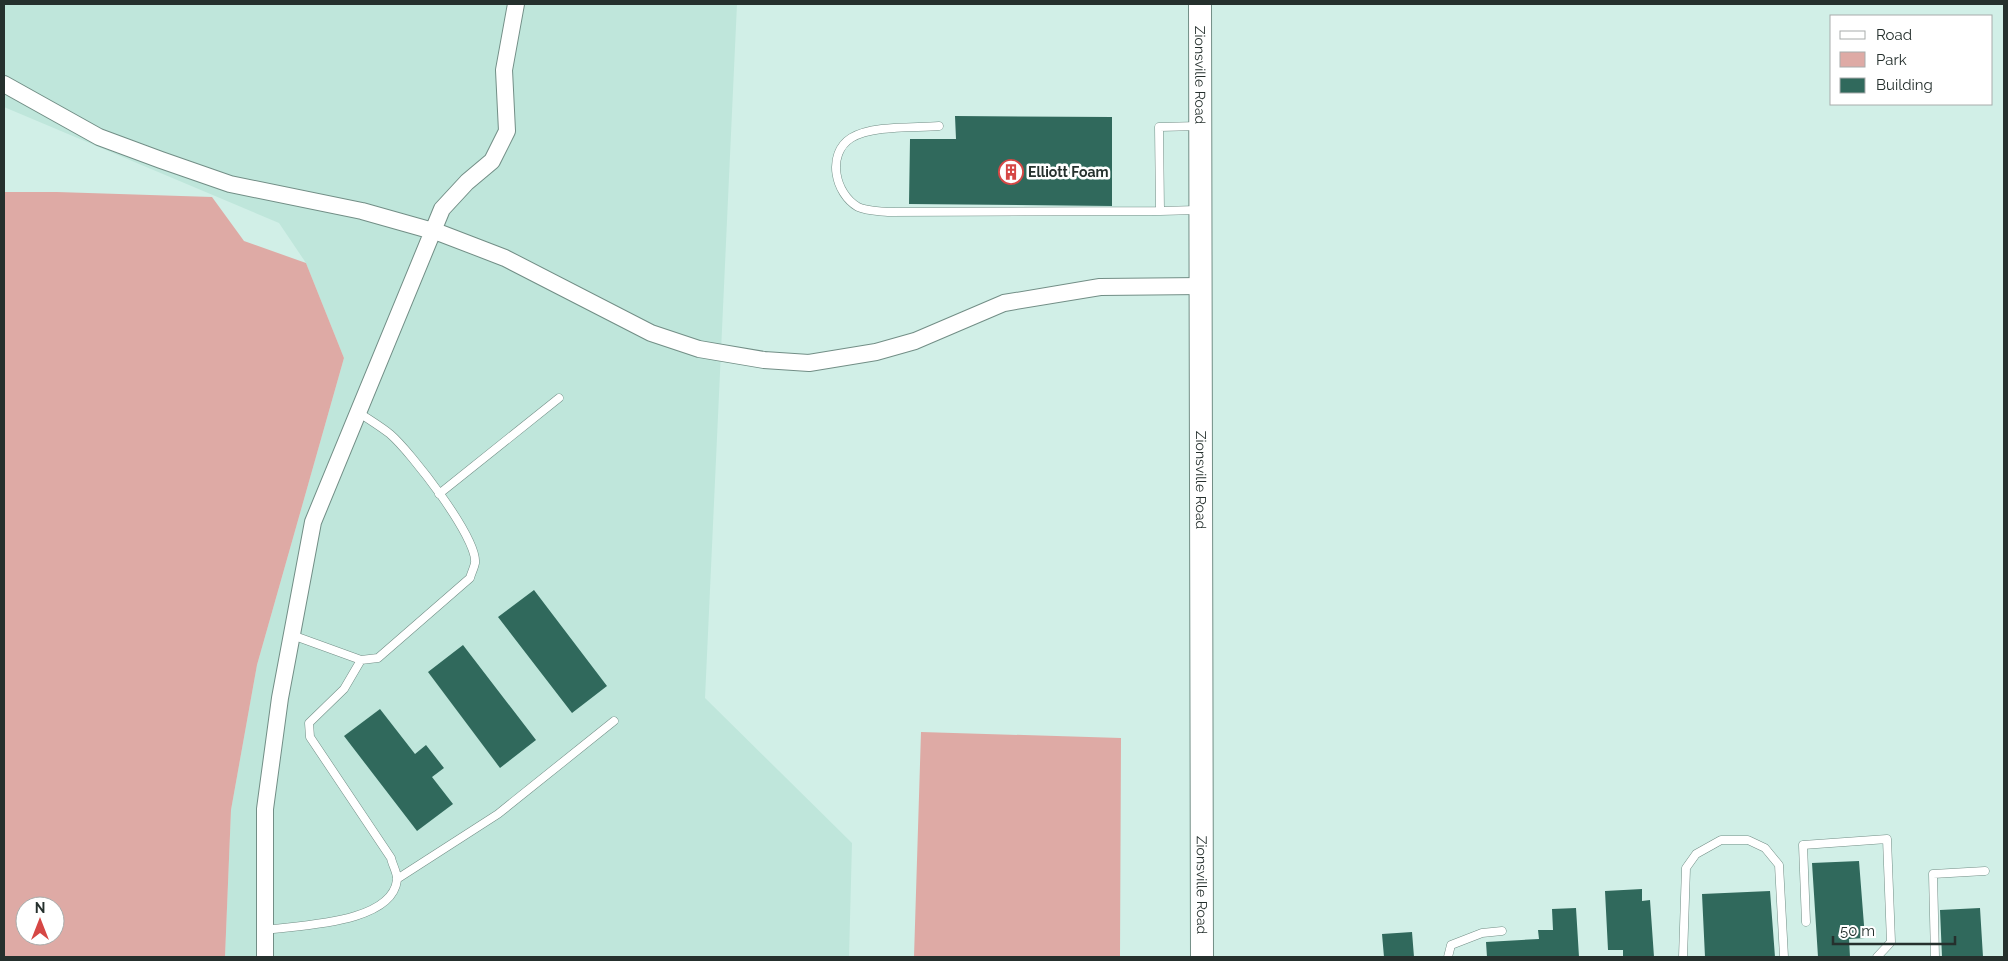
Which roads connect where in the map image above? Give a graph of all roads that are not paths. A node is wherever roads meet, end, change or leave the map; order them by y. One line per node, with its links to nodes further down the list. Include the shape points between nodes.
1 (516, 4): 8 (street, via 504,70 507,131 492,161 442,209)
2 (1200, 4): 5 (main road, Zionsville Road)
3 (4, 84): 8 (street, via 99,137 221,181 362,211)
4 (938, 126): 7 (lane, via 866,132 850,139 842,148 836,175 848,199 860,208 888,212)
5 (1201, 126): 6 (main road, Zionsville Road); 7 (lane, via 1159,127)
6 (1202, 210): 7 (lane); 9 (main road, Zionsville Road)
7 (1160, 211)
8 (432, 232): 9 (street, via 505,258 651,333 699,349 764,360 809,363 876,352 915,341 1004,303 1100,287); 11 (street)
9 (1202, 286): 22 (main road, Zionsville Road)
10 (558, 398): 12 (lane)
11 (358, 412): 12 (lane, via 390,434 424,470); 13 (street, via 313,522)
12 (439, 494): 14 (lane, via 469,543 475,562 470,578 378,658)
13 (292, 635): 14 (lane); 19 (street, via 265,809)
14 (361, 660): 17 (lane, via 344,688 309,723 310,737 390,858)
15 (614, 722): 17 (lane, via 498,814)
16 (1984, 871): 27 (lane, via 1932,874)
17 (397, 879): 19 (lane, via 390,899 356,918)
18 (1806, 922): 26 (lane, via 1803,845 1887,839 1891,942)
19 (265, 930): 21 (street)
20 (1502, 931): 23 (lane, via 1482,932 1451,945)
21 (265, 957)
22 (1202, 957)
23 (1448, 957)
24 (1683, 957): 25 (lane, via 1686,868 1696,854 1721,840 1748,840 1764,848 1779,865)
25 (1784, 957)
26 (1877, 957)
27 (1935, 957)

